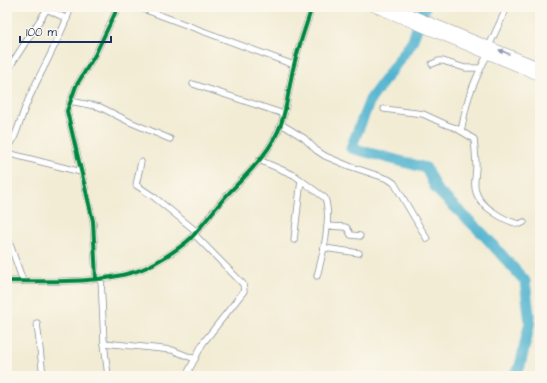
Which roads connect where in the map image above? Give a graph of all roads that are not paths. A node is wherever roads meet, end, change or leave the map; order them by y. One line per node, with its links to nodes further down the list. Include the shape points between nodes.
1 (71, 7): 9 (street)
2 (118, 7): 18 (street)
3 (138, 7): 12 (street)
4 (312, 7): 12 (street)
5 (374, 7): 10 (main road, via 439,34)
6 (393, 7): 10 (main road)
7 (507, 7): 10 (street)
8 (45, 8): 9 (street); 15 (street)
9 (67, 19): 24 (street)
10 (488, 50): 13 (main road, one-way to 10); 14 (street); 16 (main road)
11 (432, 64): 14 (street, via 443,61 465,68)
12 (294, 65): 20 (street)
13 (540, 67)
14 (480, 68): 22 (street, via 470,92)
15 (7, 71)
16 (540, 76)
17 (193, 84): 20 (street)
18 (70, 101): 23 (street, via 100,107); 27 (street, via 67,115)
19 (384, 109): 22 (street, via 423,114)
20 (284, 114): 21 (street)
21 (281, 124): 25 (street, via 273,141); 34 (street, via 304,138 325,156 394,183)
22 (461, 131): 29 (street, via 474,139 475,188 478,197 500,216 515,223)
23 (170, 140)
24 (7, 152): 27 (street)
25 (259, 160): 28 (street); 31 (street)
26 (141, 162): 31 (street, via 136,185 154,197)
27 (81, 172): 39 (street, via 93,221)
28 (300, 180): 30 (street, via 325,198); 35 (street)
29 (524, 222)
30 (327, 226): 33 (street, via 345,227 351,235); 36 (street)
31 (195, 233): 39 (street, via 190,239 145,268); 44 (street, via 243,284 244,291 203,343)
32 (7, 236): 41 (street)
33 (360, 236)
34 (427, 238)
35 (294, 240)
36 (324, 248): 37 (street); 38 (street)
37 (359, 253)
38 (318, 276)
39 (99, 278): 41 (street); 43 (street)
40 (7, 281): 41 (street)
41 (23, 281)
42 (37, 323): 45 (street)
43 (104, 343): 44 (street, via 172,350); 46 (street)
44 (194, 359): 47 (street)
45 (43, 376)
46 (108, 376)
47 (186, 376)

